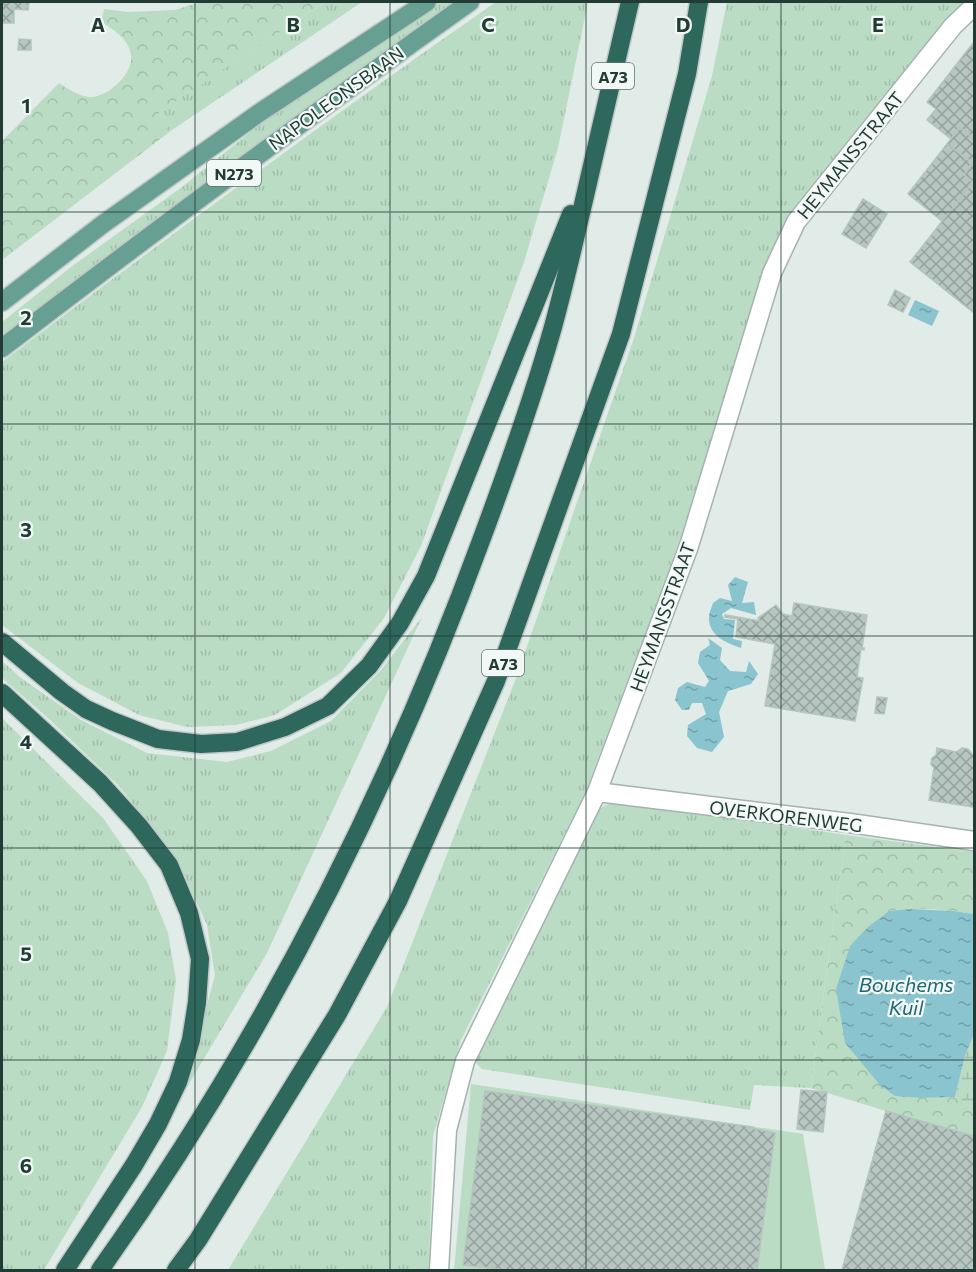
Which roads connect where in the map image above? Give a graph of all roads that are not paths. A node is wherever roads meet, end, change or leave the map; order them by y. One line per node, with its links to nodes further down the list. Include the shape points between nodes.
1 (427, 2): 7 (main road, NAPOLEONSBAAN / N273, via 259,113)
2 (470, 2): 8 (main road, NAPOLEONSBAAN / N273)
3 (630, 2): 6 (highway, A73)
4 (699, 2): 15 (highway, A73, via 687,74 621,334 496,681 398,901 337,1015)
5 (975, 6): 11 (street, HEYMANSSTRAAT, via 953,26 796,222 772,273 689,546)
6 (596, 151): 9 (highway, A73, via 426,576 369,666 328,706 285,727 237,742 201,744 158,739 86,709); 14 (highway, A73, via 553,326 525,415 461,597 419,698 343,865 282,980 196,1125)
7 (2, 302)
8 (2, 348)
9 (2, 642)
10 (2, 693): 13 (highway, via 100,783 169,865 189,913 200,959 191,1041 178,1082 134,1165)
11 (597, 792): 12 (street, OVERKORENWEG); 16 (street, HEYMANSSTRAAT, via 465,1061 447,1130)
12 (975, 841)
13 (65, 1270)
14 (100, 1270)
15 (176, 1270)
16 (439, 1270)

